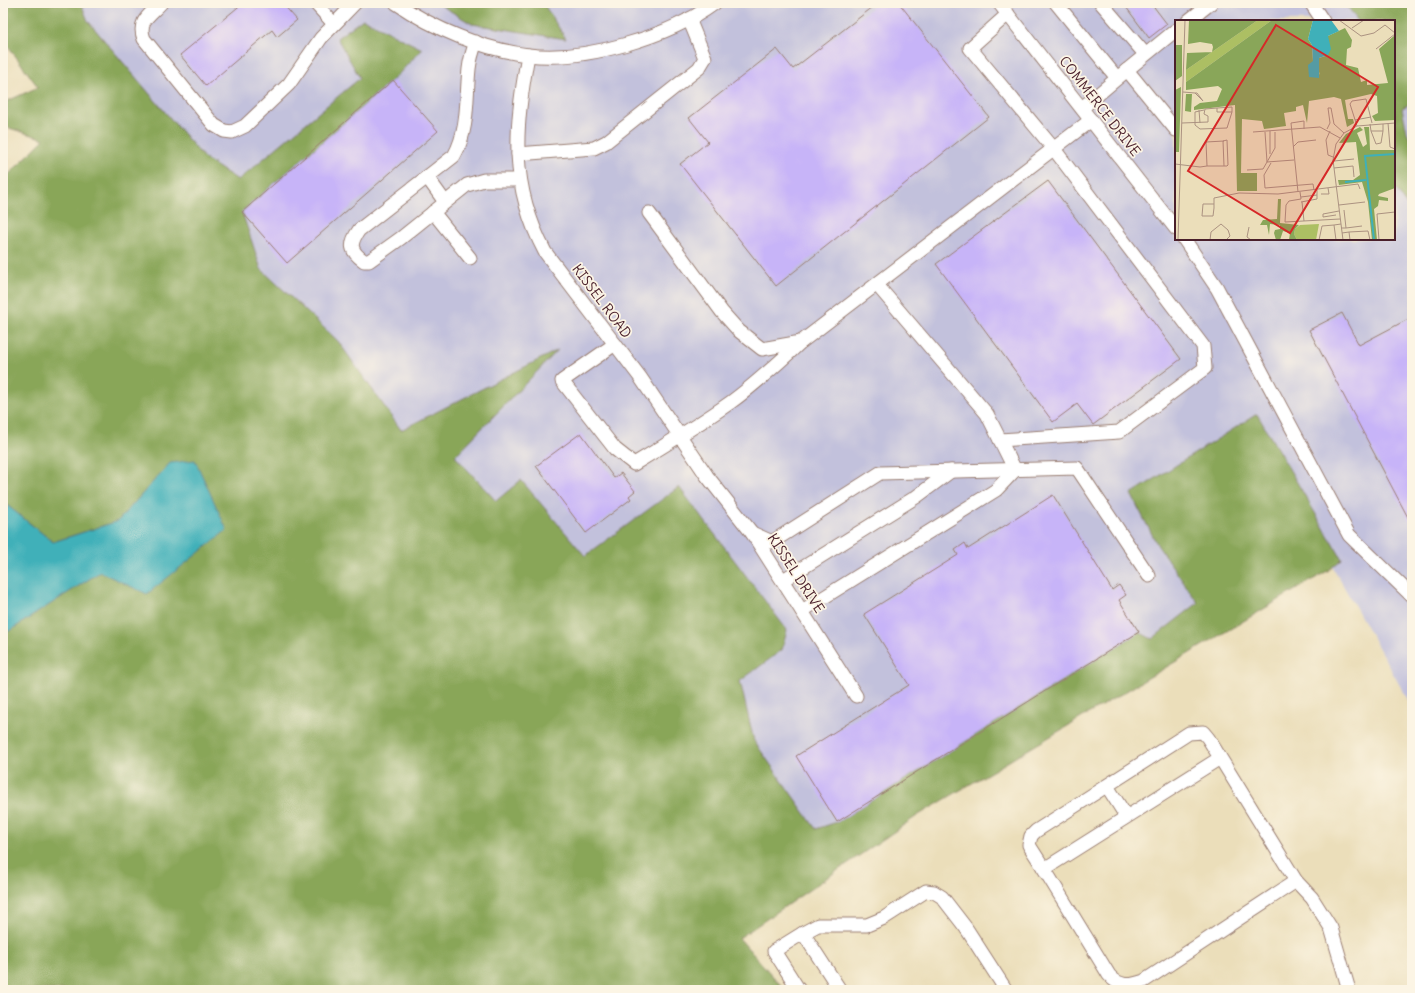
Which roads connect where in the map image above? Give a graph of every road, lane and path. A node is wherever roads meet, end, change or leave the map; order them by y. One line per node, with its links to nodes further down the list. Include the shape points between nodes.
1 (161, 3): 15 (street, via 143,21 140,30 144,39 214,125 232,132 245,126 289,84)
2 (315, 3): 15 (street)
3 (355, 3): 15 (street)
4 (396, 3): 17 (street, via 429,22)
5 (715, 3): 12 (street)
6 (999, 3): 11 (street, COMMERCE DRIVE)
7 (1056, 3): 20 (street)
8 (1101, 3): 18 (street)
9 (1211, 3): 13 (street)
10 (1311, 3): 14 (street)
11 (1008, 14): 21 (street, COMMERCE DRIVE); 24 (street, via 970,48)
12 (689, 19): 19 (street, via 642,40 607,49 568,54); 25 (street, via 705,58 699,68 606,142 594,148)
13 (1189, 20)
14 (1322, 20)
15 (334, 24)
16 (1175, 31): 18 (street)
17 (476, 42): 19 (street); 26 (street, via 469,67 467,103 460,146 454,156)
18 (1145, 54): 20 (street)
19 (528, 55): 25 (street, KISSEL ROAD, via 521,96)
20 (1122, 74): 21 (street); 23 (street)
21 (1082, 108): 22 (street, COMMERCE DRIVE)
22 (1091, 120): 24 (street); 31 (street, COMMERCE DRIVE)
23 (1175, 129)
24 (1054, 149): 34 (street); 38 (street, via 1203,346 1205,368 1119,432)
25 (518, 154): 27 (street, KISSEL ROAD)
26 (427, 177): 28 (street); 29 (street, via 359,230 352,241 352,248 358,257 369,261)
27 (520, 180): 28 (street, via 484,180 467,185); 36 (street, KISSEL ROAD, via 530,222 545,252)
28 (445, 202): 29 (street)
29 (433, 212): 33 (street)
30 (649, 213): 35 (street, via 739,331 762,348)
31 (1175, 228)
32 (1185, 240): 44 (street, via 1217,288 1349,536)
33 (470, 258)
34 (877, 285): 35 (street); 38 (street, via 987,414)
35 (801, 342): 37 (street, via 766,375)
36 (615, 344): 37 (street, KISSEL ROAD); 37 (street, via 562,380 615,449 634,464)
37 (681, 436): 41 (street, KISSEL ROAD, via 707,476)
38 (1000, 440): 39 (street)
39 (1015, 470): 40 (street); 42 (street, via 1077,468); 45 (street, via 996,490)
40 (950, 471): 41 (street, via 880,473 772,542); 43 (street, via 916,497)
41 (752, 533): 43 (street, KISSEL DRIVE)
42 (1149, 576)
43 (783, 580): 45 (street, KISSEL DRIVE)
44 (1412, 596)
45 (802, 611): 46 (street, KISSEL DRIVE)
46 (856, 696)
47 (1220, 758): 48 (street, via 1202,732 1189,733); 49 (street); 51 (street)
48 (1108, 786): 49 (street); 50 (street, via 1031,836 1029,845)
49 (1126, 816): 50 (street, via 1049,866)
50 (1043, 867): 51 (street, via 1109,975 1117,983 1128,986 1144,981)
51 (1296, 881): 56 (street, via 1312,898 1331,928)
52 (803, 933): 53 (street, via 774,951); 54 (street); 55 (street, via 818,925 867,925 884,918 926,891 934,892 942,897 966,928)
53 (799, 990)
54 (840, 990)
55 (1006, 990)
56 (1349, 990)

